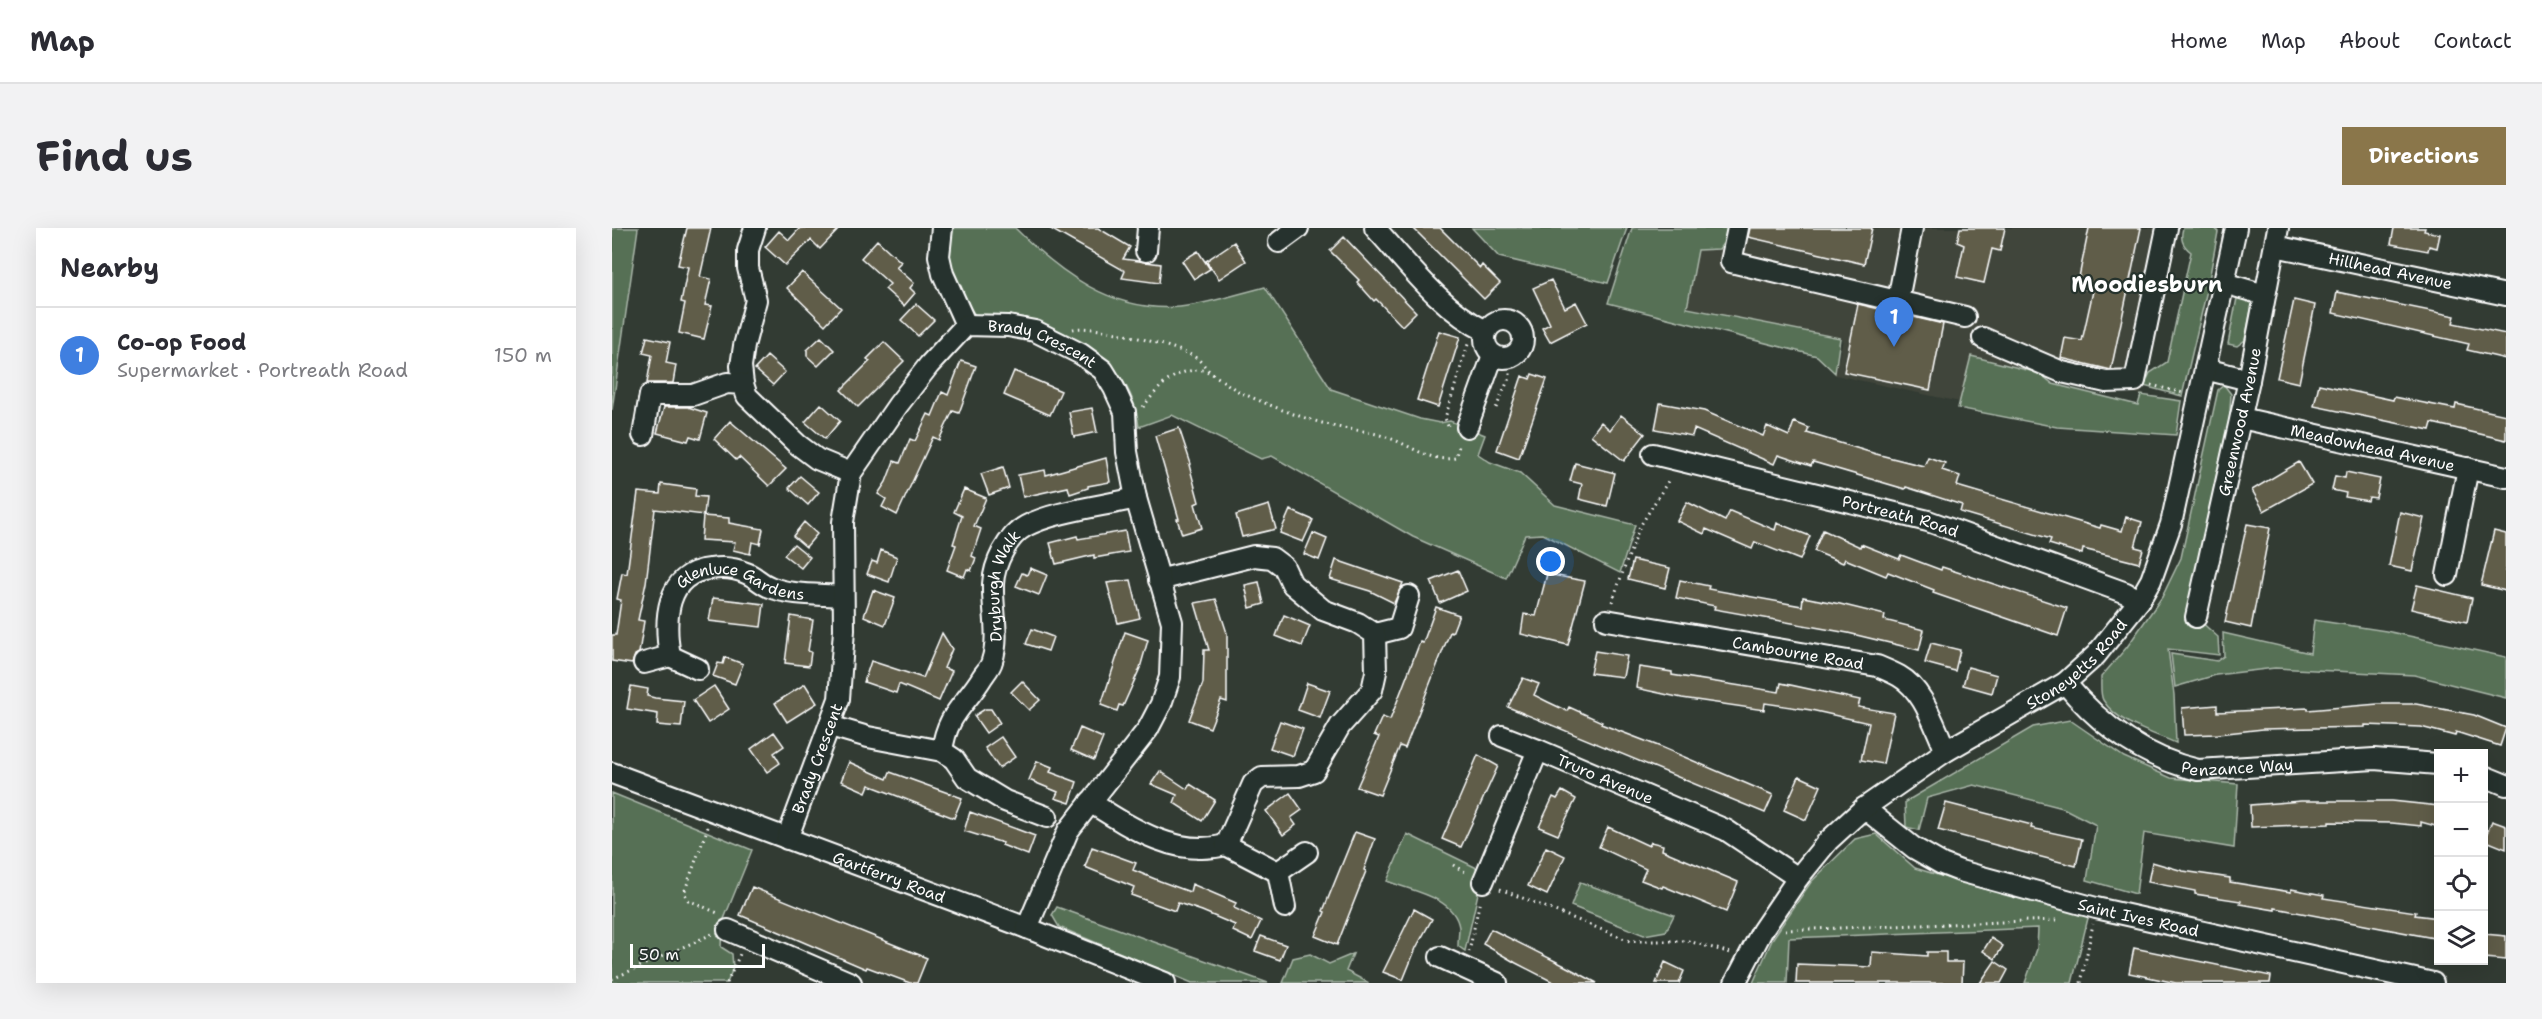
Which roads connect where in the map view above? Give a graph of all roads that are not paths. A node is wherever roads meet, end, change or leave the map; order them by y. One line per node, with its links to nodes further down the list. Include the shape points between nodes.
1 (755, 228): 24 (street, via 748,250 748,267 756,300 744,346)
2 (942, 228): 18 (street, via 939,256 943,274)
3 (1148, 228): 12 (street)
4 (1298, 228): 11 (street)
5 (1375, 228): 19 (street, via 1450,308)
6 (1738, 228): 16 (street, via 1731,262)
7 (1912, 228): 16 (street)
8 (2167, 228): 20 (street, via 2135,381 2106,382 2062,372)
9 (2236, 228): 13 (street, Stoneyetts Road)
10 (2277, 237): 14 (street, Greenwood Avenue); 15 (street, Hillhead Avenue)
11 (1279, 242)
12 (1146, 251)
13 (2224, 283): 14 (street); 22 (street, Stoneyetts Road)
14 (2265, 295): 23 (street, Greenwood Avenue)
15 (2506, 295)
16 (1898, 300): 17 (street)
17 (1965, 317)
18 (966, 325): 30 (street, Brady Crescent, via 929,365); 32 (street, Brady Crescent, via 1035,331 1103,370 1121,404)
19 (1479, 328): 21 (street); 21 (street, via 1506,320 1518,325 1523,337 1520,349 1510,357)
20 (1983, 338)
21 (1492, 355): 27 (street)
22 (2205, 369): 23 (street); 37 (street, Stoneyetts Road, via 2171,524 2151,580)
23 (2249, 380): 25 (street, Greenwood Avenue)
24 (743, 384): 26 (street, via 727,383 693,395 650,395); 30 (street, via 747,396 797,444 817,459)
25 (2241, 418): 29 (street, Meadowhead Avenue); 38 (street, Greenwood Avenue)
26 (643, 435)
27 (1460, 435)
28 (1653, 454): 37 (street, Portreath Road, via 1692,458 1928,521)
29 (2468, 468): 31 (street, Meadowhead Avenue); 33 (street)
30 (851, 473): 35 (street, Brady Crescent, via 843,522)
31 (2506, 477)
32 (1136, 498): 34 (street, Brady Crescent); 48 (street, Dryburgh Walk, via 1045,519 1024,527 1010,541 1000,556 993,580 992,661 947,725)
33 (2447, 574)
34 (1159, 580): 40 (street, via 1254,556 1272,558 1284,567 1292,584 1323,610); 54 (street, Brady Crescent, via 1172,622 1170,677 1148,729)
35 (843, 596): 41 (street, Glenluce Gardens, via 769,587 747,573 723,567 689,574 675,588 668,608); 45 (street, Brady Crescent, via 839,699)
36 (1408, 596): 40 (street, via 1407,630)
37 (2139, 601): 44 (street, Stoneyetts Road, via 2096,655)
38 (2196, 617)
39 (1606, 621): 49 (street, Cambourne Road, via 1877,666 1900,676 1913,688)
40 (1375, 634): 58 (street, via 1376,672 1372,690 1340,726 1314,771 1299,776 1262,777 1253,784)
41 (670, 656): 42 (street); 43 (street)
42 (644, 663)
43 (698, 669)
44 (2065, 683): 49 (street, Stoneyetts Road); 50 (street, Penzance Way, via 2098,719 2123,738 2174,765 2198,770 2374,759)
45 (830, 726): 48 (street); 57 (street, Brady Crescent)
46 (1502, 736): 47 (street)
47 (1538, 750): 61 (street, Truro Avenue, via 1726,830); 62 (street, Truro Avenue)
48 (942, 751): 56 (street, via 954,759 967,778 1005,801)
49 (1946, 751): 55 (street, Stoneyetts Road)
50 (2434, 764)
51 (612, 773): 57 (street, Gartferry Road)
52 (2488, 778): 53 (street)
53 (2506, 785)
54 (1090, 802): 58 (street, via 1130,827 1174,846 1195,850); 64 (street, Brady Crescent, via 1068,831)
55 (1864, 808): 61 (street, Stoneyetts Road, via 1828,841); 71 (street, Saint Ives Road, via 1902,840 1942,864 2096,908)
56 (1047, 817)
57 (787, 839): 64 (street, Gartferry Road)
58 (1226, 844): 60 (street)
59 (1307, 852): 60 (street)
60 (1278, 872): 63 (street)
61 (1798, 878): 70 (street, Stoneyetts Road, via 1762,931)
62 (1483, 882)
63 (1285, 907)
64 (1027, 928): 68 (street, Gartferry Road)
65 (728, 930): 67 (street)
66 (1440, 957): 69 (street)
67 (851, 983)
68 (1165, 983)
69 (1497, 983)
70 (1735, 983)
71 (2433, 983)

